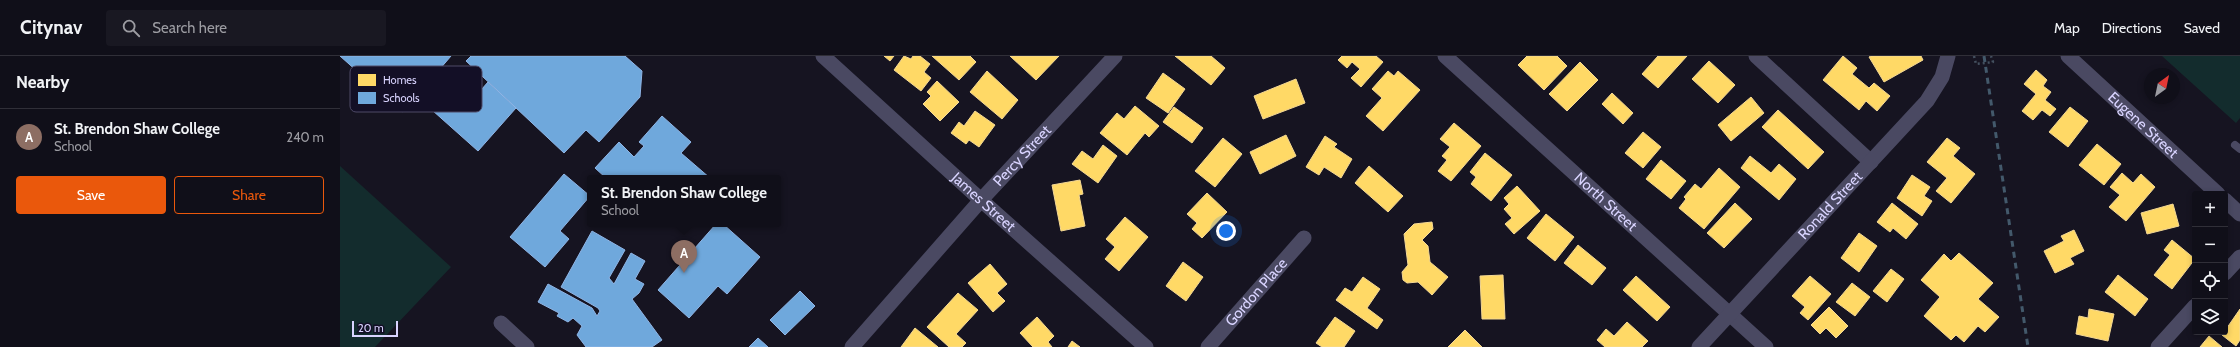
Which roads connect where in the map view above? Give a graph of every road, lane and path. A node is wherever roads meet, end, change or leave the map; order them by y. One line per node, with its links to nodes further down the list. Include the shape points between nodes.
1 (823, 56): 11 (street, James Street)
2 (1115, 56): 11 (street, Percy Street)
3 (1445, 56): 18 (street, North Street)
4 (1756, 56): 9 (street)
5 (1948, 56): 9 (street, Ronald Street, via 1942,77 1927,100)
6 (1974, 56): 7 (path, via 1976,64 1992,62)
7 (1991, 56)
8 (2068, 56): 10 (street, Eugene Street)
9 (1871, 162): 18 (street, Ronald Street)
10 (2215, 191)
11 (980, 200): 21 (street, Percy Street); 22 (street, James Street)
12 (2228, 203): 13 (street)
13 (2240, 214)
14 (1304, 238): 23 (street, Gordon Place)
15 (2240, 256): 16 (street)
16 (2228, 270)
17 (2192, 309): 26 (street)
18 (1729, 314): 24 (street, Ronald Street); 25 (street, North Street)
19 (501, 323): 20 (street)
20 (527, 347)
21 (852, 347)
22 (1146, 347)
23 (1208, 347)
24 (1699, 347)
25 (1766, 347)
26 (2158, 347)

